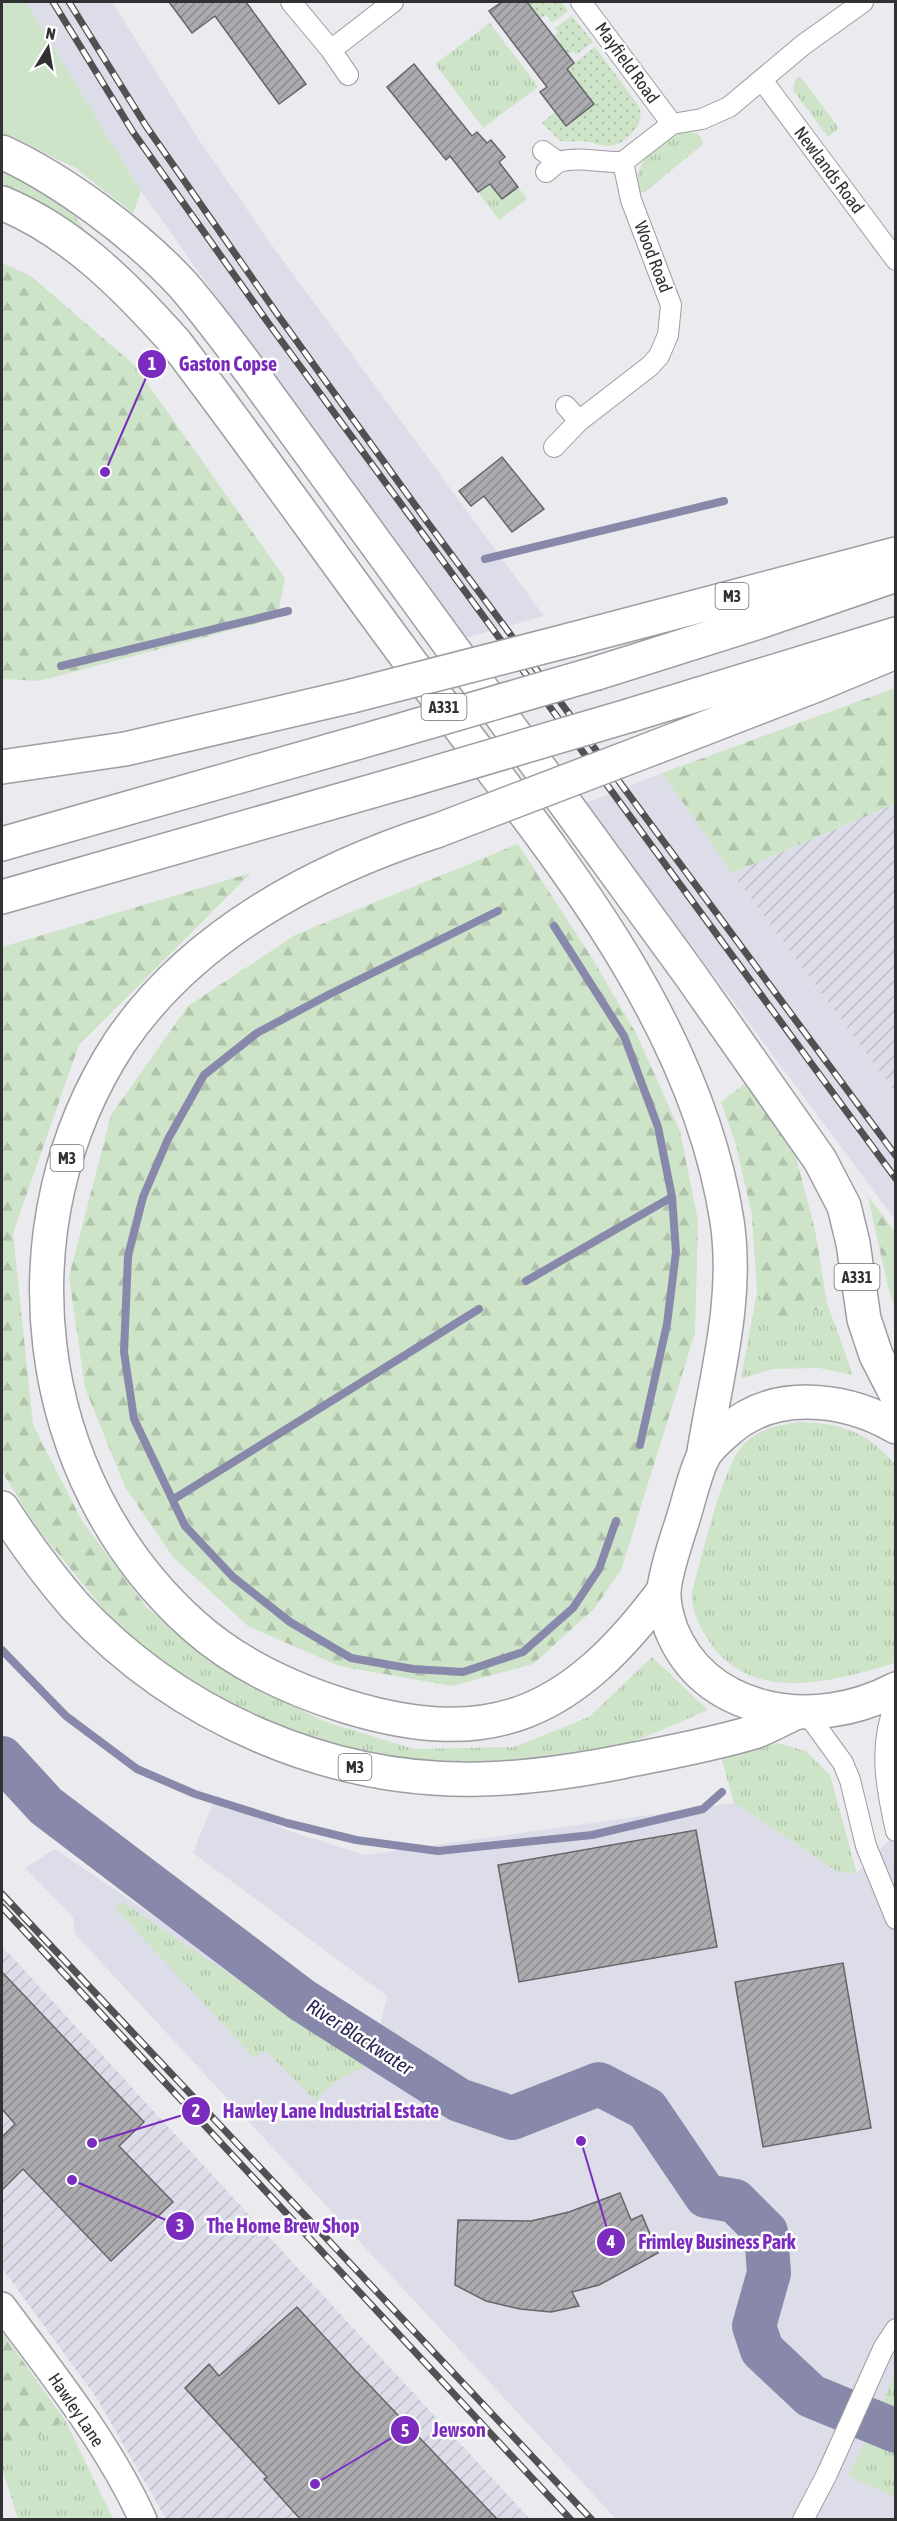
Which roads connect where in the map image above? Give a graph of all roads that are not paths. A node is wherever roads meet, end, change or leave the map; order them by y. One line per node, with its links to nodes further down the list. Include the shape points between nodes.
1 (291, 2): 5 (street)
2 (393, 2): 5 (street)
3 (581, 2): 8 (street, Mayfield Road)
4 (863, 2): 7 (street)
5 (331, 50): 6 (street)
6 (348, 75)
7 (762, 80): 8 (street, via 729,107 702,119); 13 (street, Newlands Road)
8 (672, 124): 11 (street)
9 (2, 152): 24 (highway, A331, via 79,196 148,252 188,292 248,368 692,976 801,1129 834,1185 848,1220 868,1334)
10 (549, 162): 11 (street, via 571,158)
11 (623, 162): 15 (street, Wood Road, via 631,200 671,305 670,328 659,356 650,366)
12 (2, 203): 26 (highway, A331, via 88,254 175,342 553,853 634,973 687,1078 711,1150 728,1222 728,1314)
13 (896, 260)
14 (566, 406): 15 (street)
15 (579, 421): 16 (street, Wood Road)
16 (554, 447)
17 (896, 554): 21 (highway, M3, bridge, via 352,696 125,749)
18 (896, 575): 22 (highway, M3, bridge, via 597,673)
19 (896, 634): 23 (highway, bridge, via 407,781)
20 (896, 651): 28 (highway, M3, bridge, via 356,862 281,897 207,947 172,978 120,1043 99,1079 61,1175 52,1216 44,1303 48,1349 62,1417 77,1459 95,1497 144,1572 194,1627 243,1661 325,1700 368,1713 410,1722 485,1723 538,1706 575,1685 635,1629)
21 (2, 767)
22 (2, 844)
23 (2, 897)
24 (896, 1394)
25 (896, 1426): 26 (highway, via 838,1405 804,1401 784,1404 746,1417 716,1441)
26 (703, 1458): 28 (highway)
27 (2, 1508): 31 (highway, M3, via 76,1607 169,1686 251,1732 353,1767 428,1778 479,1779 579,1770 714,1742)
28 (664, 1590): 31 (highway, via 672,1632 694,1669 741,1699)
29 (896, 1689): 31 (highway, via 857,1705)
30 (896, 1702): 32 (street, via 885,1752 885,1781)
31 (801, 1713): 33 (street, via 843,1763 866,1846)
32 (896, 1831)
33 (896, 1919)
34 (2, 2306): 36 (main road, Hawley Lane, via 68,2395)
35 (896, 2329): 37 (street)
36 (143, 2520)
37 (803, 2520)

